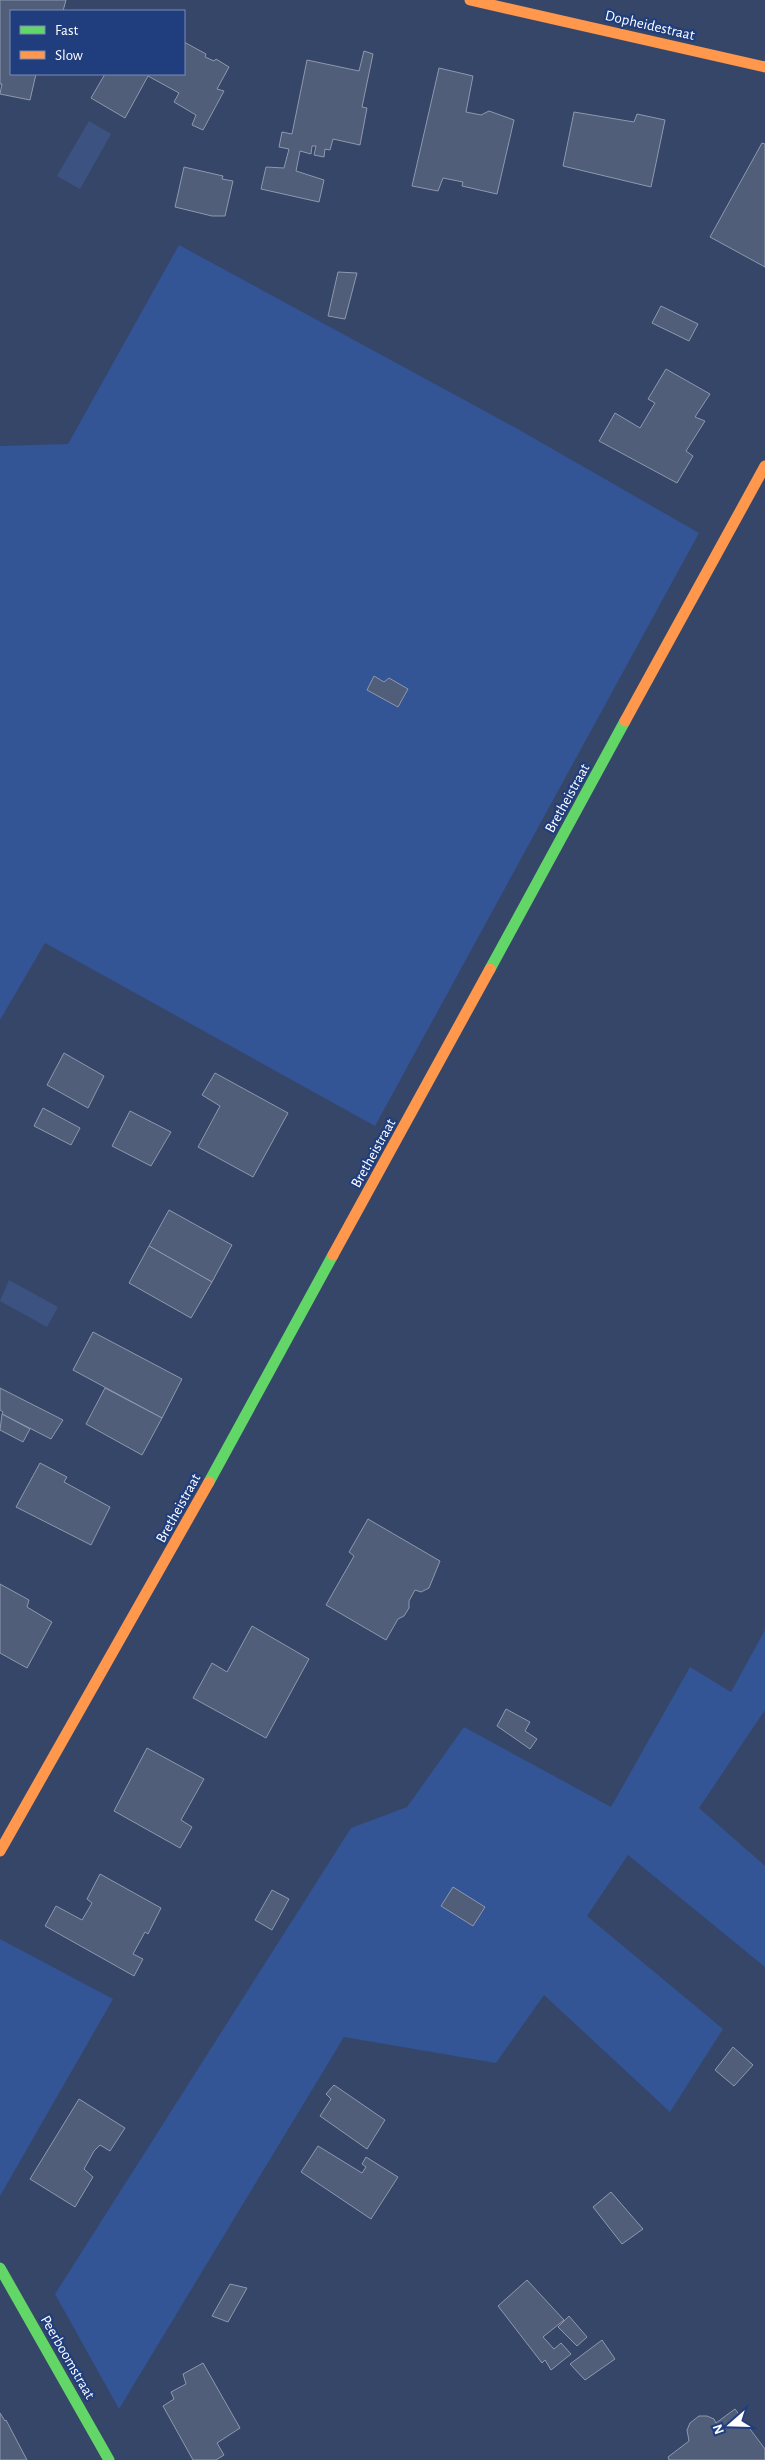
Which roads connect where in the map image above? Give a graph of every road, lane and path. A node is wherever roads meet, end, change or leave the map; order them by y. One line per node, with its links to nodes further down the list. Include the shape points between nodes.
1 (470, 0): 2 (street, Dopheidestraat)
2 (765, 66)
3 (765, 466): 4 (street, Bretheistraat, via 177,1540)
4 (0, 1851)
5 (0, 2268): 6 (street, Peerboomstraat)
6 (109, 2460)

